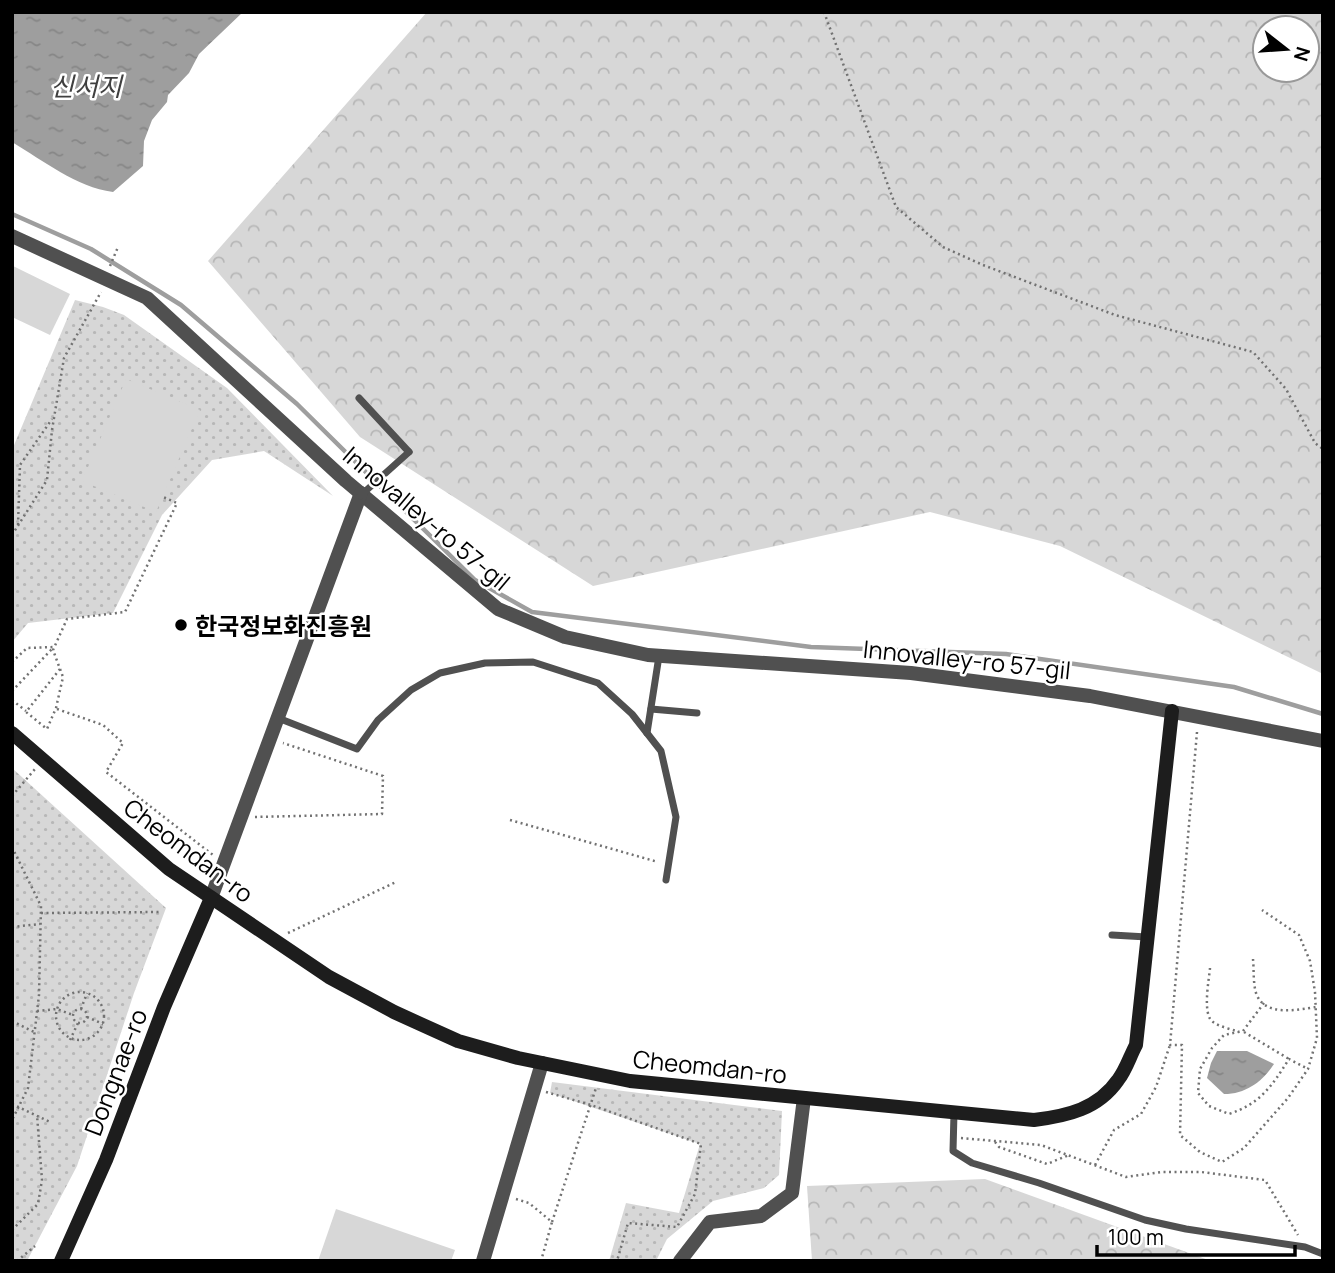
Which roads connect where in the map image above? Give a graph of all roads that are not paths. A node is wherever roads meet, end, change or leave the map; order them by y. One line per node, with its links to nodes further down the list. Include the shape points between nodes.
1 (12, 236): 3 (street, Innovalley-ro 57-gil, via 147,298)
2 (359, 397): 3 (lane, bridge, via 408,452)
3 (360, 494): 4 (street, Innovalley-ro 57-gil, via 498,609 565,637); 8 (street)
4 (659, 656): 5 (lane); 6 (street, Innovalley-ro 57-gil, via 911,673)
5 (651, 709): 7 (lane); 10 (lane)
6 (1172, 711): 11 (street, Innovalley-ro 57-gil); 15 (street, Cheomdan-ro)
7 (697, 713)
8 (278, 718): 10 (lane, via 357,749 378,720 411,690 440,673 485,663 533,662 598,683); 13 (street)
9 (12, 733): 13 (street, Cheomdan-ro, via 169,869)
10 (648, 733): 12 (lane, via 661,751 676,817)
11 (1323, 741)
12 (666, 880)
13 (212, 898): 16 (street, Cheomdan-ro, via 329,977 394,1012 458,1041); 20 (street, Dongnae-ro)
14 (1112, 935): 15 (lane)
15 (1147, 937): 18 (street, Cheomdan-ro, via 1136,1045 1119,1080 1098,1102 1067,1115 1034,1120)
16 (542, 1063): 17 (street, Cheomdan-ro, via 630,1081); 21 (street)
17 (804, 1098): 18 (street, Cheomdan-ro); 22 (street, via 792,1193 761,1216 710,1222)
18 (954, 1113): 19 (lane, via 953,1151 972,1163 1145,1220)
19 (1323, 1254)
20 (61, 1261)
21 (483, 1261)
22 (680, 1261)

